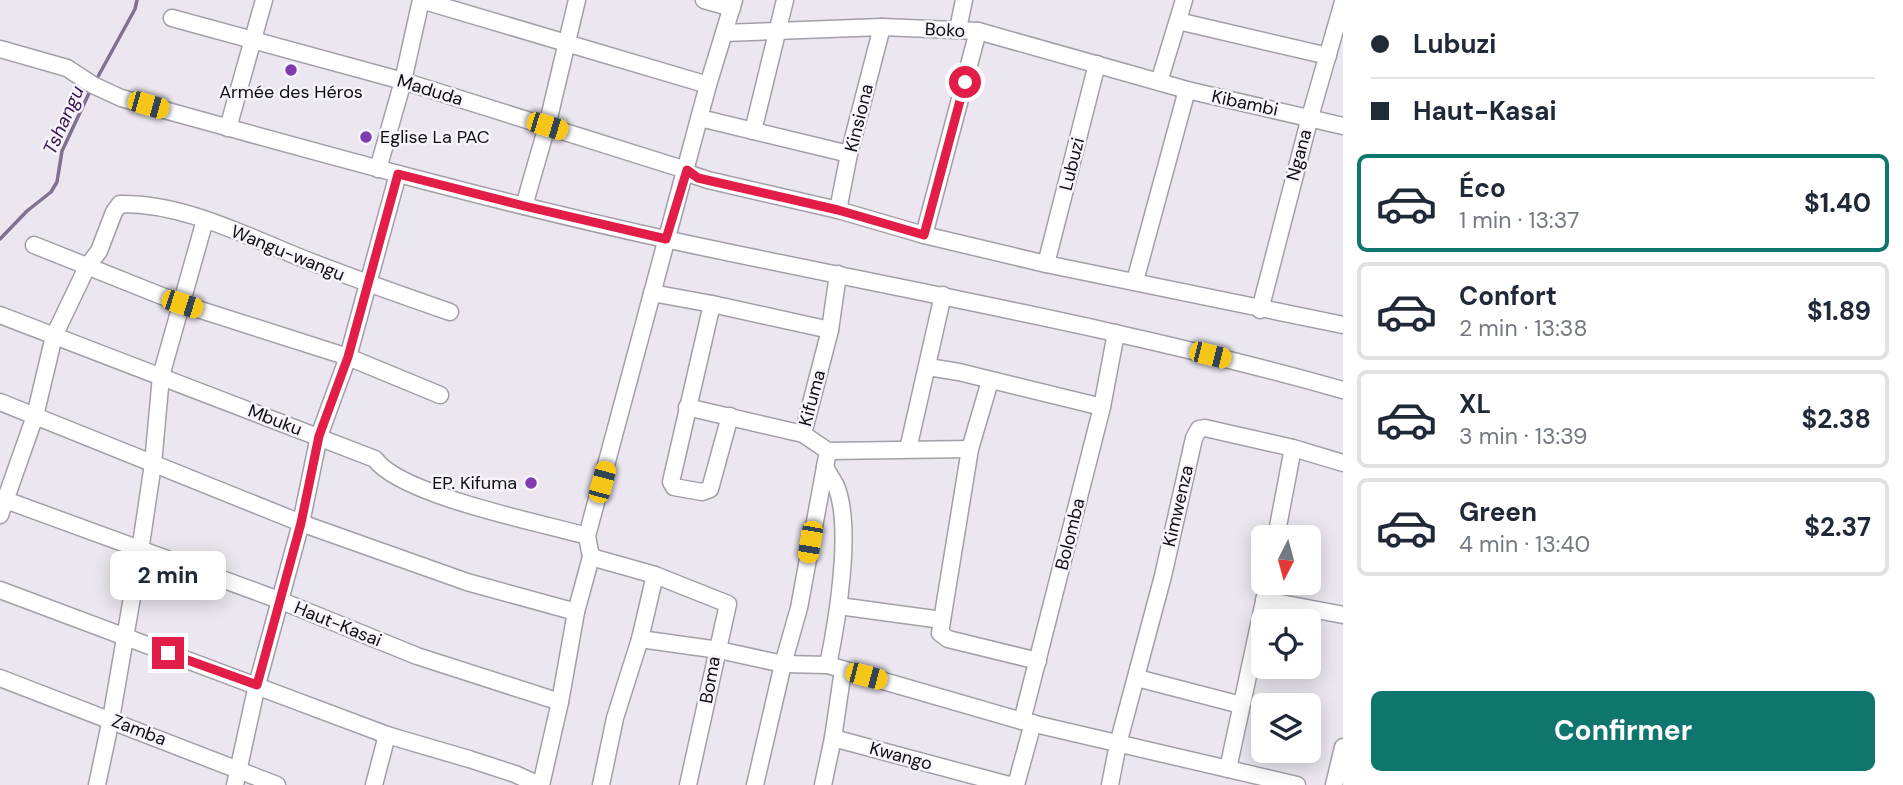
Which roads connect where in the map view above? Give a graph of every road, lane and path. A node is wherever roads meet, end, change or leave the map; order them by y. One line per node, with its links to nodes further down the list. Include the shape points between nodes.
1 (264, 0): 17 (street)
2 (421, 0): 18 (street); 22 (street)
3 (577, 0): 18 (street)
4 (704, 0): 9 (street)
5 (785, 0): 14 (street)
6 (964, 0): 13 (street)
7 (1184, 0): 11 (street)
8 (1343, 2): 20 (street, Ngana)
9 (733, 4): 16 (street)
10 (172, 18): 17 (street, Maduda)
11 (1178, 20): 20 (street); 23 (street)
12 (882, 27): 13 (street, Boko); 14 (street, Boko); 32 (street, Kinsiona)
13 (958, 29): 15 (street, Boko)
14 (779, 32): 16 (street, Boko); 31 (street)
15 (978, 32): 21 (street, Boko); 39 (street)
16 (724, 33): 24 (street)
17 (253, 40): 22 (street, Maduda); 30 (street)
18 (566, 44): 24 (street); 28 (street)
19 (0, 49): 30 (street, via 68,68 121,98)
20 (1328, 56): 26 (street, Ngana)
21 (1097, 64): 23 (street, Boko); 42 (street, Lubuzi)
22 (403, 81): 28 (street, Maduda); 33 (street)
23 (1159, 82): 25 (street, Kibambi)
24 (708, 85): 27 (street)
25 (1188, 90): 26 (street, Kibambi); 45 (street)
26 (1310, 117): 29 (street, Kibambi); 51 (street, Ngana)
27 (700, 118): 31 (street); 34 (street)
28 (547, 126): 34 (street, Maduda); 36 (street)
29 (1343, 126)
30 (228, 128): 33 (street)
31 (753, 131): 32 (street)
32 (849, 154): 37 (street, Kinsiona)
33 (378, 169): 35 (street)
34 (687, 170): 37 (street, Maduda, via 708,180); 40 (street)
35 (398, 174): 36 (street); 46 (street)
36 (524, 206): 40 (street)
37 (838, 210): 39 (street, Maduda)
38 (205, 220): 43 (street, Wangu-wangu, via 142,204 120,204); 46 (street, Wangu-wangu); 49 (street)
39 (924, 235): 42 (street, Maduda)
40 (666, 239): 44 (street); 47 (street)
41 (34, 245): 43 (street)
42 (1046, 264): 45 (street, Maduda)
43 (87, 267): 49 (street); 57 (street)
44 (838, 274): 48 (street); 55 (street, Kifuma)
45 (1135, 281): 51 (street, Maduda)
46 (367, 284): 52 (street, Wangu-wangu); 58 (street)
47 (652, 293): 50 (street); 80 (street)
48 (943, 295): 56 (street); 59 (street)
49 (182, 304): 58 (street); 60 (street)
50 (712, 304): 55 (street); 65 (street)
51 (1260, 310): 54 (street, Maduda)
52 (450, 312)
53 (0, 315): 57 (street, Mbuku)
54 (1343, 326)
55 (830, 330): 69 (street, Kifuma)
56 (1116, 332): 62 (street); 66 (street, Bolomba)
57 (54, 336): 60 (street, Mbuku); 67 (street)
58 (348, 357): 63 (street); 70 (street)
59 (928, 367): 61 (street); 72 (street)
60 (161, 376): 70 (street, Mbuku); 76 (street)
61 (990, 381): 66 (street); 73 (street)
62 (1343, 390)
63 (440, 395)
64 (0, 402): 67 (street)
65 (687, 407): 68 (street, Kifuma); 68 (street, via 671,482 676,487 710,489)
66 (1102, 407): 95 (street, Bolomba)
67 (35, 416): 76 (street); 77 (street)
68 (730, 416): 69 (street, Kifuma)
69 (803, 434): 74 (street)
70 (319, 436): 78 (street); 80 (street, Mbuku, via 375,459 382,468 434,495)
71 (1293, 447): 75 (street, Kimwenza); 79 (street); 99 (street, Kimwenza, via 1199,429)
72 (908, 449): 73 (street); 74 (street)
73 (970, 449): 91 (street)
74 (826, 459): 88 (street, via 840,502 843,535); 96 (street, via 799,608)
75 (1343, 463)
76 (153, 464): 78 (street); 81 (street)
77 (2, 504): 81 (street, Haut-Kasai)
78 (301, 523): 86 (street); 89 (street, via 467,582)
79 (1278, 525)
80 (587, 536): 82 (street)
81 (140, 551): 86 (street, Haut-Kasai); 92 (street)
82 (591, 557): 83 (street); 89 (street)
83 (655, 575): 93 (street); 94 (street, via 727,603)
84 (0, 590): 92 (street)
85 (1265, 595): 87 (street)
86 (279, 600): 100 (street); 101 (street, Haut-Kasai, via 417,656)
87 (1264, 600): 90 (street); 102 (street)
88 (839, 606): 91 (street); 97 (street)
89 (576, 612): 101 (street)
90 (1343, 615)
91 (942, 620): 95 (street, via 943,637)
92 (124, 636): 100 (street); 103 (street)
93 (640, 639): 94 (street, Boma); 115 (street, via 615,718)
94 (719, 650): 96 (street); 116 (street, Boma)
95 (1038, 661): 104 (street, Bolomba)
96 (783, 664): 97 (street); 117 (street)
97 (836, 668): 104 (street); 106 (street)
98 (0, 678): 103 (street, Zamba)
99 (1137, 678): 102 (street); 107 (street, Kimwenza)
100 (257, 685): 105 (street); 110 (street)
101 (560, 702): 114 (street)
102 (1241, 705): 109 (street)
103 (111, 719): 110 (street, Zamba); 111 (street)
104 (1028, 722): 107 (street); 120 (street)
105 (387, 735): 113 (street); 114 (street)
106 (834, 738): 118 (street); 119 (street, Kwango)
107 (1118, 744): 109 (street); 121 (street, Kimwenza)
108 (1343, 747): 123 (street)
109 (1228, 769): 122 (street)
110 (237, 777): 112 (street, Zamba)
111 (97, 785)
112 (277, 785)
113 (374, 785)
114 (540, 785)
115 (601, 785)
116 (688, 785)
117 (755, 785)
118 (823, 785)
119 (1009, 785)
120 (1016, 785)
121 (1110, 785)
122 (1297, 785)
123 (1334, 785)

